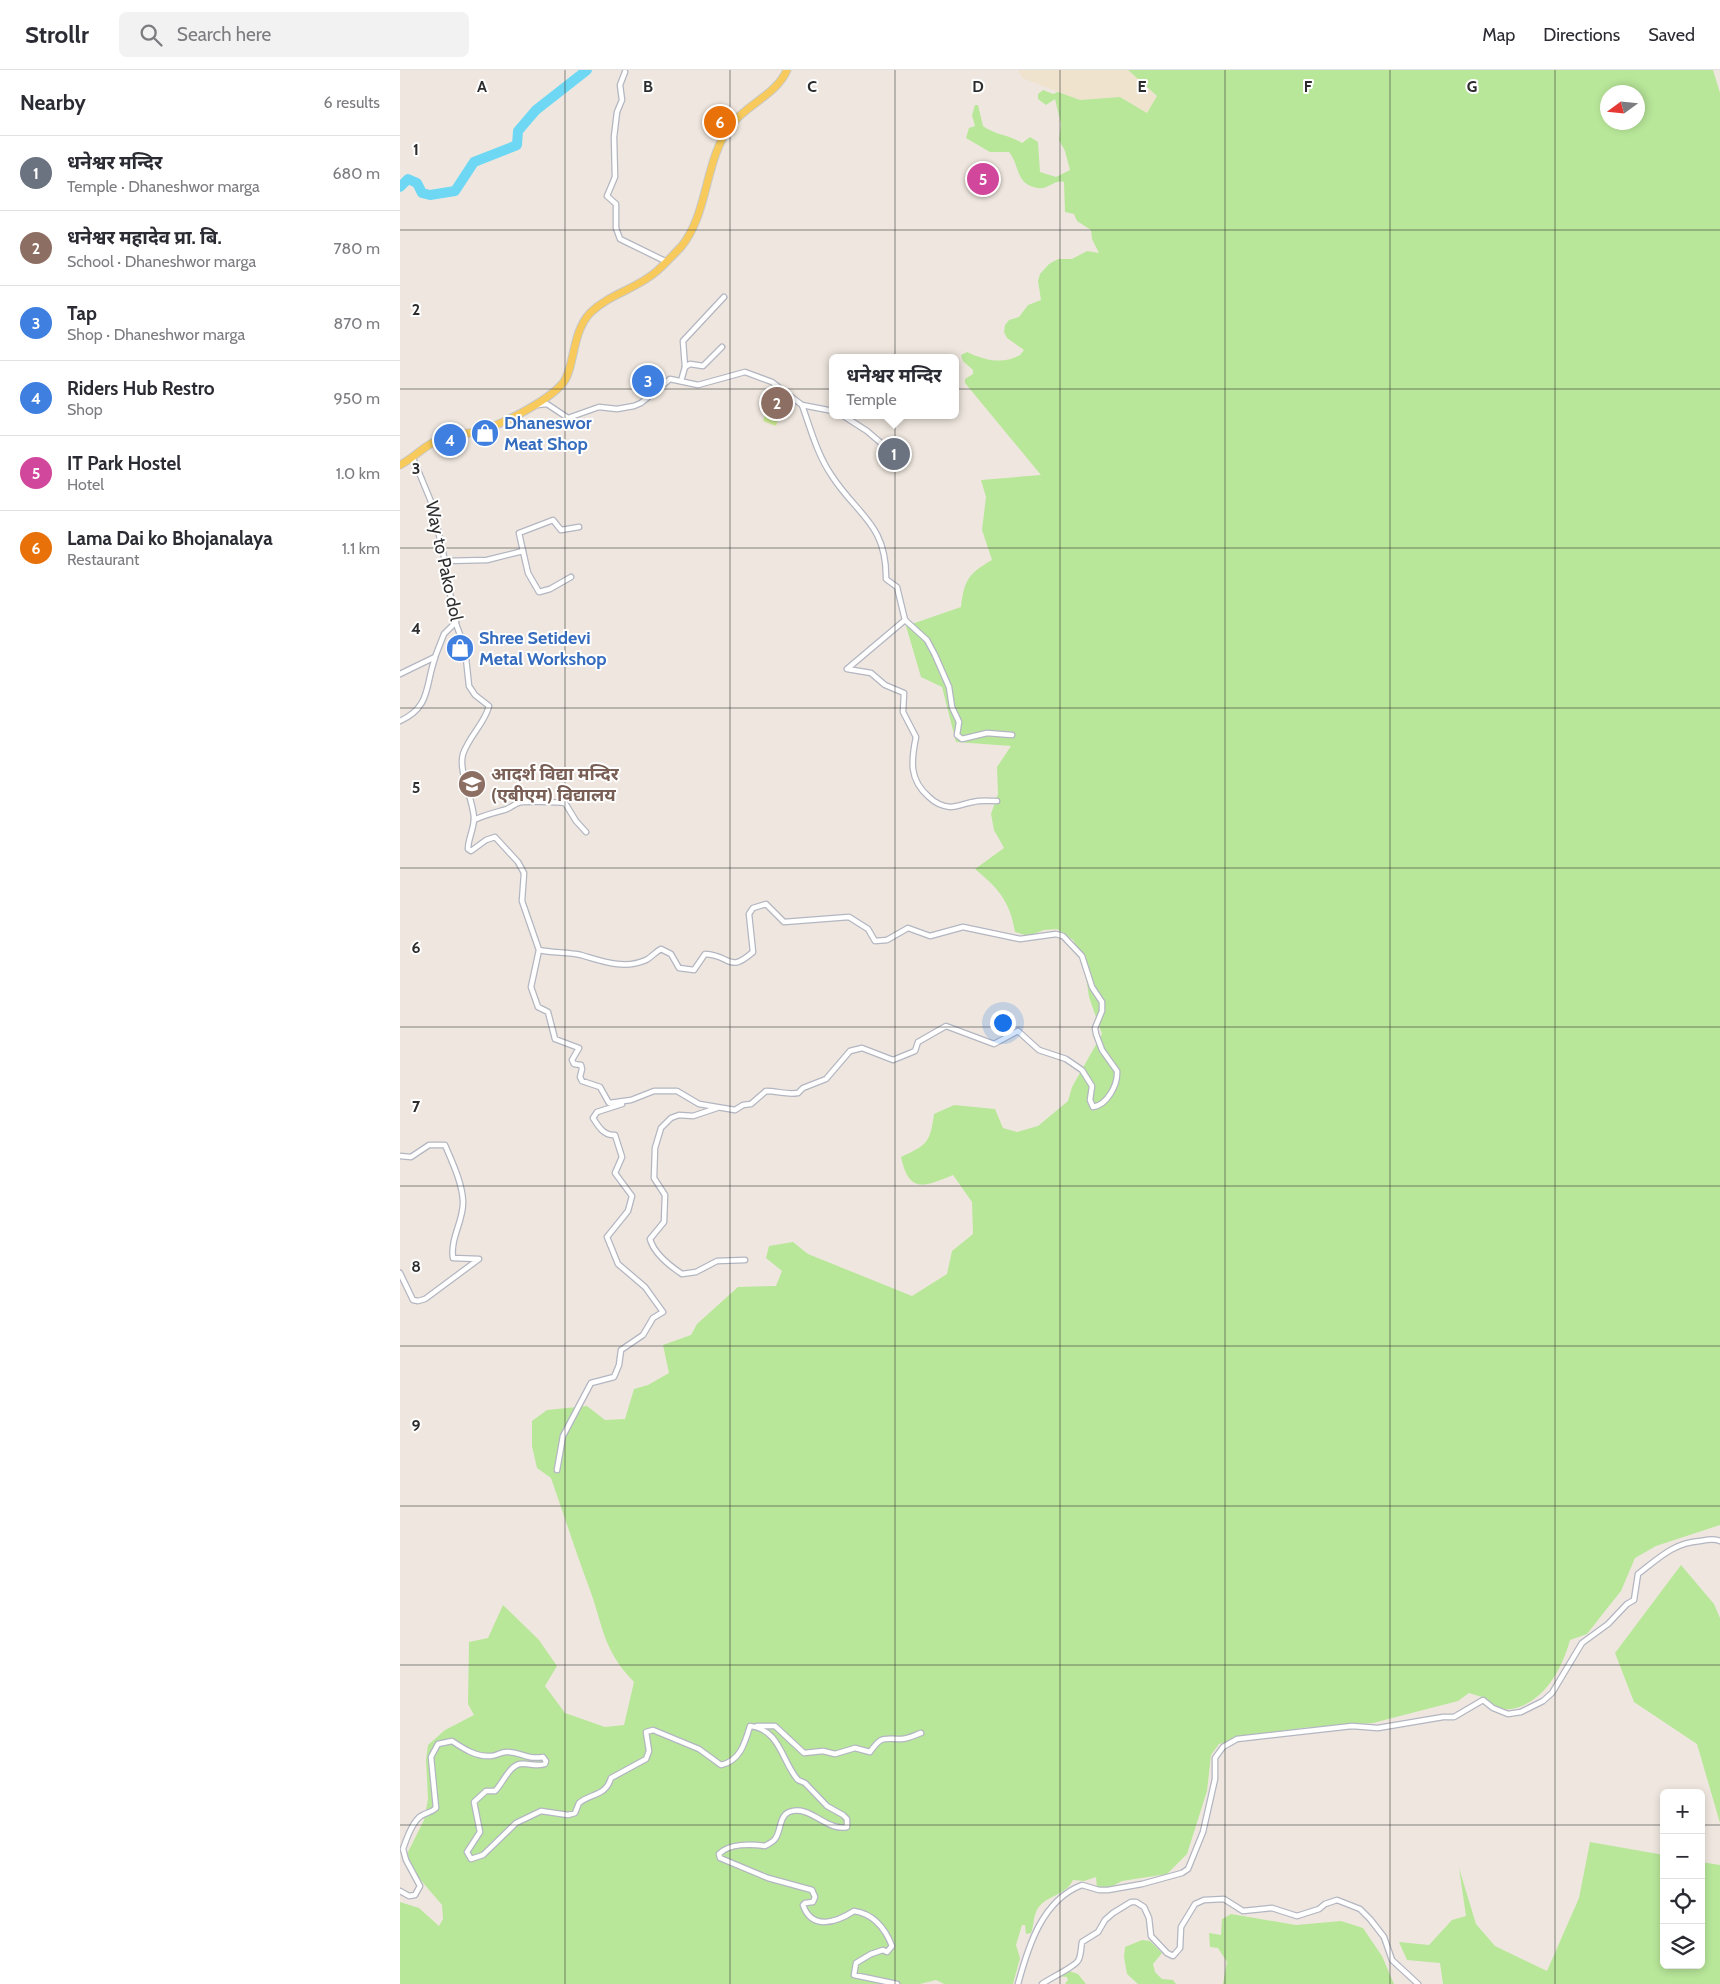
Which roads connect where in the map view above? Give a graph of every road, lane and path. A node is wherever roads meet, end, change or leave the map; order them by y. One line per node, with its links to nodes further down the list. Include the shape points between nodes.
1 (787, 70): 3 (main road, via 774,88 731,124 720,146 693,226 681,246)
2 (625, 72): 3 (street, via 620,85 622,100 614,137 615,177 607,196 616,204 616,228 620,238)
3 (665, 261): 8 (main road, via 657,271 603,302 590,314 573,346 563,382)
4 (724, 296): 6 (street, via 683,340)
5 (722, 347): 6 (street, via 703,366)
6 (685, 366): 7 (street)
7 (681, 381): 8 (street, via 670,379 634,406 617,409 599,407 568,418 547,404); 9 (street, via 698,385 745,372 772,382)
8 (533, 405): 13 (main road, via 476,432 434,442)
9 (802, 405): 10 (street); 19 (street, via 814,445 824,464 876,530 886,563 886,578 897,587)
10 (829, 410)
11 (849, 419): 12 (street)
12 (881, 443)
13 (413, 458): 14 (main road); 17 (street, Way to Pako dol, via 432,504)
14 (400, 465)
15 (580, 526): 16 (street, via 561,530 553,520 519,533)
16 (523, 551): 17 (street, via 494,559); 18 (street, via 528,573 539,592)
17 (445, 561): 20 (street, Way to Pako dol)
18 (571, 577)
19 (905, 620): 24 (street, via 927,640 935,655 949,687 952,707 959,722 959,738); 25 (street, via 847,669 871,673 884,685 904,693 903,712 916,737 912,754 913,774 916,783 930,798 951,807)
20 (456, 622): 21 (street, via 444,634); 26 (street, Way to Pako dol, via 465,649 469,686 475,696 489,706 467,743 461,762 472,799)
21 (435, 656): 22 (street); 23 (street, via 424,702 411,716)
22 (400, 674)
23 (400, 721)
24 (1012, 735)
25 (997, 801)
26 (474, 820): 27 (street, via 526,801 544,804 554,801 565,803); 28 (street, Way to Pako dol, via 468,849 471,851 486,840 495,838 524,873 522,901)
27 (586, 832)
28 (539, 950): 29 (street, via 531,988 538,1007 548,1012 555,1039 578,1048 572,1060 574,1064 581,1065 582,1081 600,1087 608,1103); 30 (street, via 619,964 646,960 661,948 671,954 679,968 694,970 706,954 741,963 753,952 749,914 753,908 766,904 784,922 849,917 868,930 875,940 887,940 908,928 930,936 963,927 1020,939 1056,934 1063,936 1082,956 1092,987 1102,1002 1095,1028 1097,1041 1117,1071 1116,1082 1105,1101 1093,1106 1090,1100 1092,1086 1082,1070 1066,1059 1040,1050 1018,1031 994,1044 946,1026 918,1042 915,1051 893,1060 862,1048 850,1051 826,1078 798,1093 786,1095 766,1091 750,1104 735,1110)
29 (631, 1100): 30 (street, via 654,1091 677,1091 699,1104); 34 (street, via 597,1112 593,1118 599,1128 610,1136 615,1135 622,1157 614,1173 632,1196 628,1211 607,1237 618,1264 645,1287 663,1312 653,1318 644,1335 621,1350 614,1377 591,1383 563,1436)
30 (718, 1108): 32 (street, via 693,1116 679,1115 661,1128 654,1178 665,1195 664,1222 650,1239 669,1265 682,1274 703,1270 717,1261)
31 (400, 1156): 33 (street, via 411,1157 429,1145 445,1145 463,1202 451,1248 453,1258 478,1259 418,1302 413,1300)
32 (745, 1260)
33 (400, 1273)
34 (557, 1470)
35 (1720, 1540): 40 (street, via 1687,1542 1671,1548 1638,1574 1634,1600 1582,1643 1552,1693 1533,1707 1508,1714 1484,1700 1454,1717 1378,1728 1352,1726 1244,1737 1222,1747 1215,1758 1215,1779 1203,1832 1188,1869 1142,1884 1098,1890 1082,1885 1063,1894 1033,1936)
36 (756, 1726): 37 (street, via 775,1726 804,1753 823,1751 835,1754 855,1748 870,1752 878,1740 890,1737 903,1739); 38 (street, via 750,1726 737,1758 721,1765 699,1749 653,1730 646,1732 649,1751 646,1758 611,1778 609,1786 598,1795 579,1803 575,1813 541,1811 534,1814 516,1823 483,1855 471,1859 467,1852 480,1832 474,1802 486,1791 495,1791 512,1768 519,1764 540,1766 546,1761 543,1757 527,1758 504,1751 488,1756 474,1754 452,1741 438,1744 431,1757 436,1808 417,1820 403,1849 420,1886 415,1895); 39 (street, via 768,1732 783,1751 787,1765 798,1780 805,1782 827,1806 847,1819 847,1827 829,1825 800,1811 788,1812 783,1816 775,1839 765,1846 724,1849 719,1854 720,1858 768,1878 812,1890 813,1902 803,1905 815,1920 833,1923 854,1911 869,1916 882,1926 892,1946 887,1952 882,1950 856,1963 854,1975)
37 (921, 1733)
38 (400, 1892)
39 (897, 1984)
40 (1018, 1984)
41 (1042, 1984): 42 (street, via 1058,1972 1075,1966 1080,1958 1082,1942 1098,1932 1105,1920 1126,1904 1136,1902 1144,1907 1151,1936 1173,1956 1180,1948 1181,1927 1191,1909 1204,1900 1217,1898 1243,1911 1272,1908 1297,1916 1337,1900 1349,1903 1360,1908 1377,1926 1392,1960)
42 (1418, 1984)

